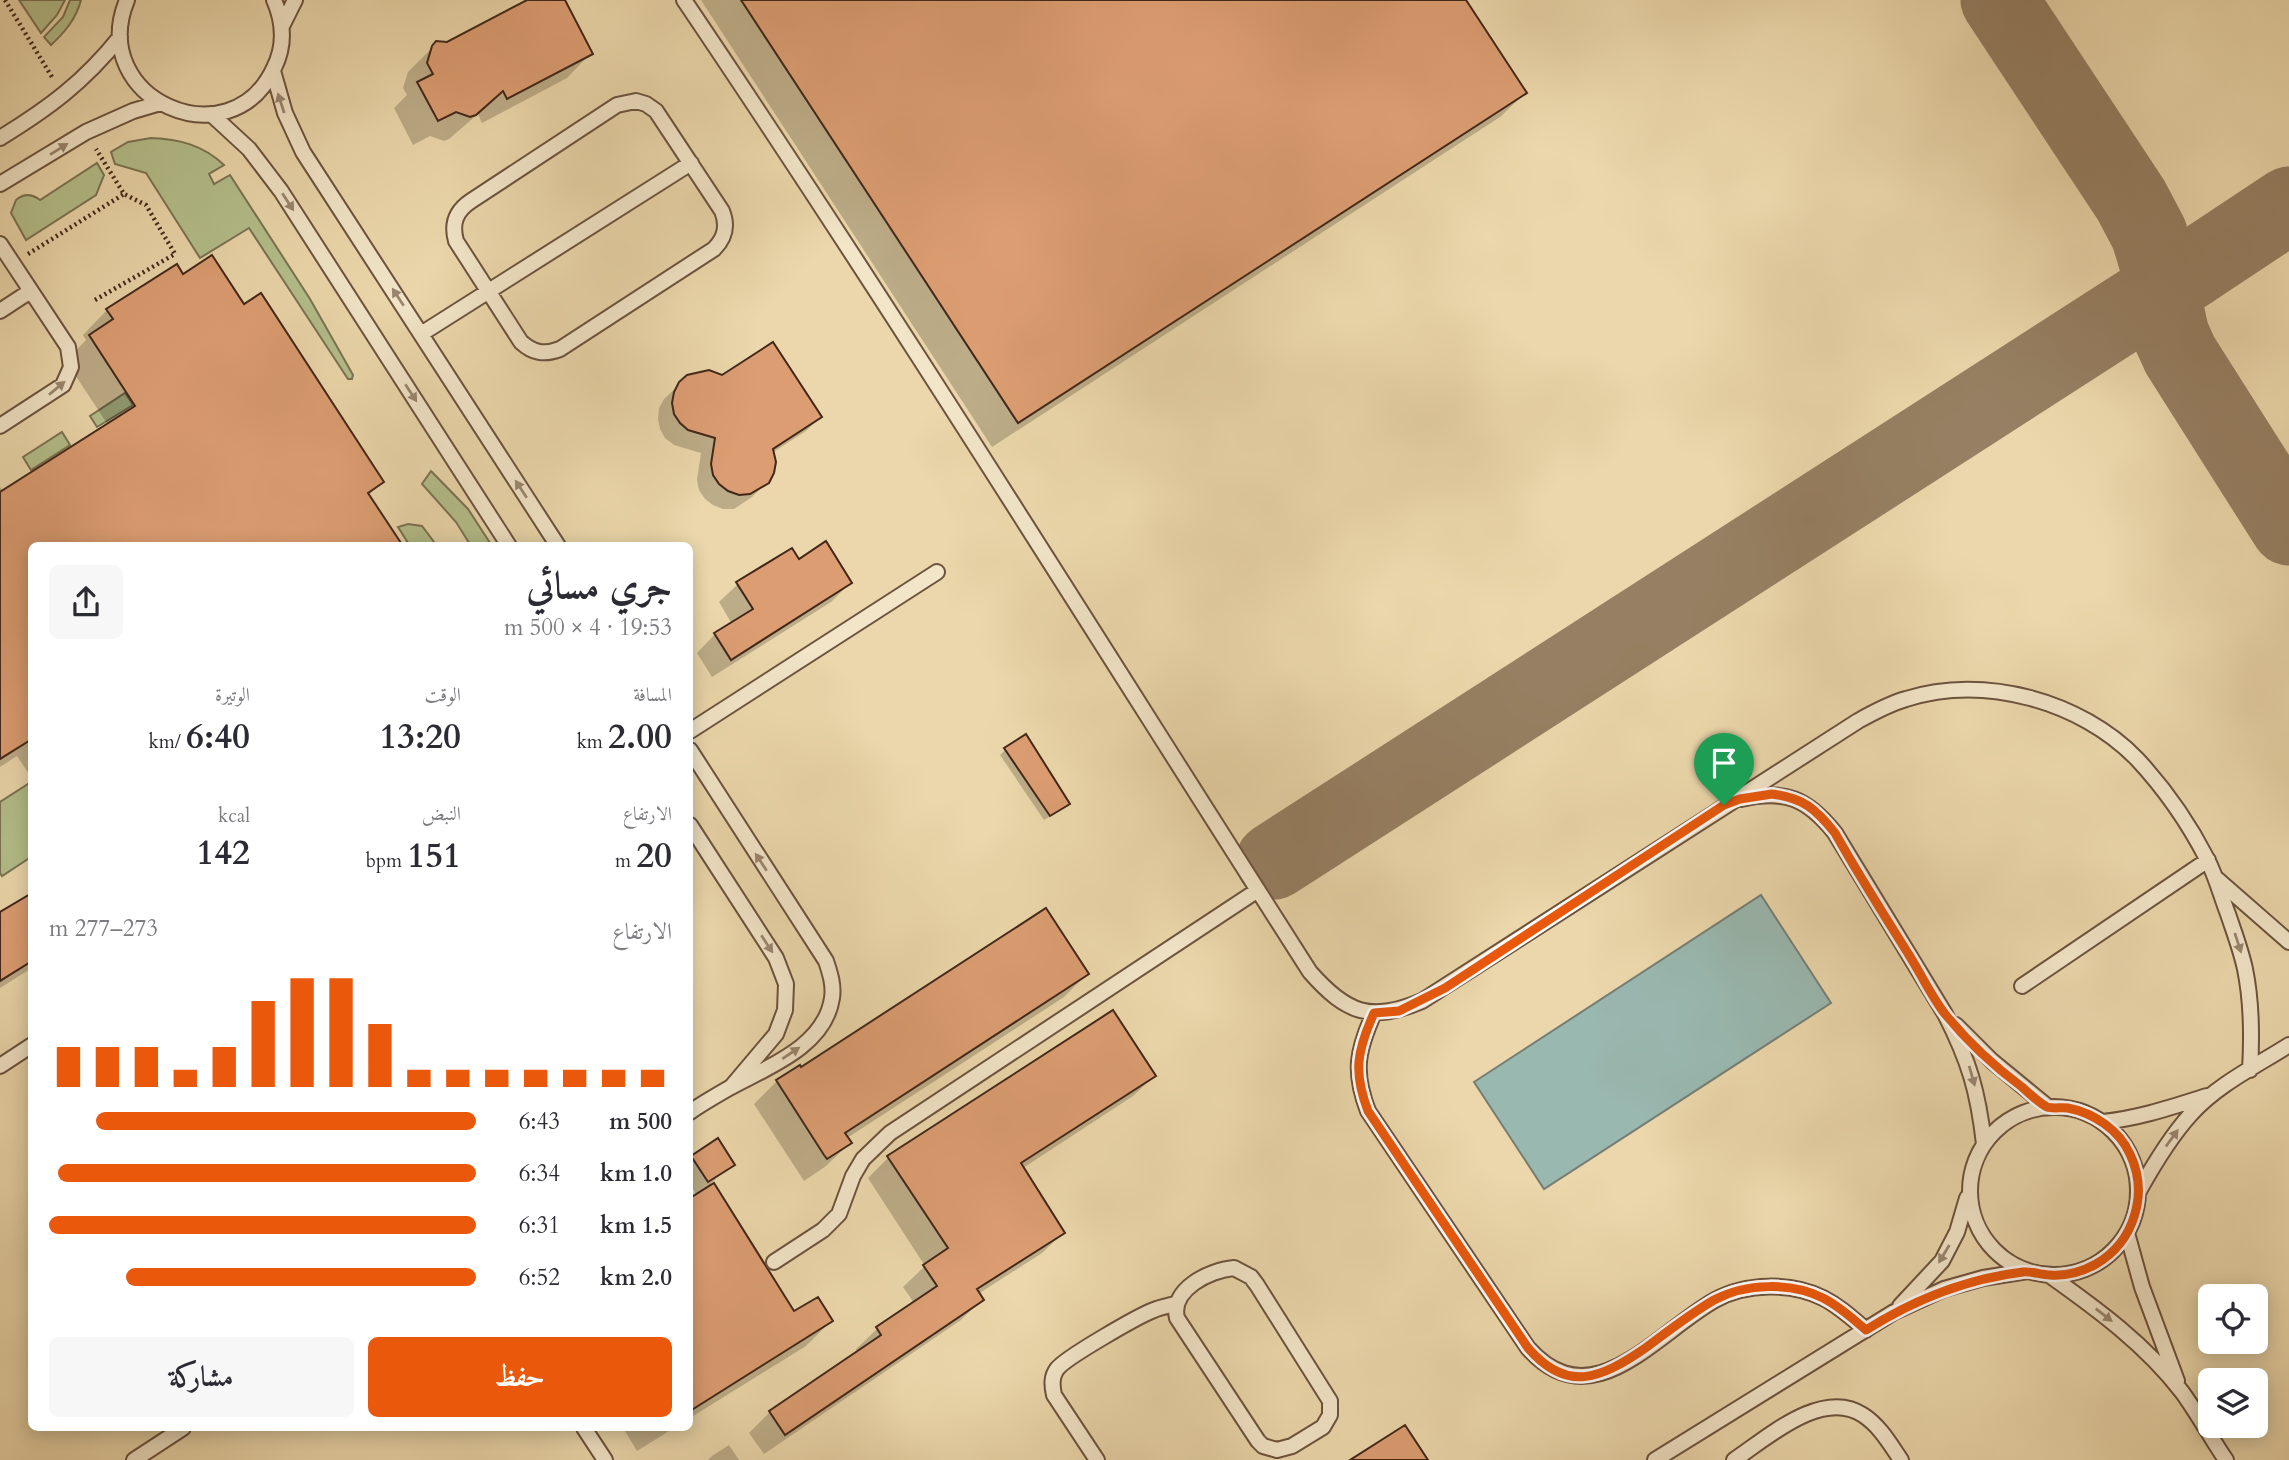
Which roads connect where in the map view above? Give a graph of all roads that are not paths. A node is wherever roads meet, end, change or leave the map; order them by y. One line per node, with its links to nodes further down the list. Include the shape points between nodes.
1 (127, 0): 6 (lane)
2 (274, 0): 5 (lane)
3 (295, 0): 5 (lane)
4 (684, 0): 28 (lane, via 780,142)
5 (282, 26): 7 (lane)
6 (120, 37): 8 (lane, via 135,82); 10 (lane, via 82,81)
7 (273, 71): 9 (lane, via 254,96); 17 (lane, one-way to 7, via 303,152)
8 (160, 103): 9 (lane, via 193,115); 12 (lane, one-way to 8, via 86,132)
9 (211, 114): 19 (lane, one-way to 19, via 250,149 281,191)
10 (0, 138)
11 (691, 163): 14 (lane); 14 (lane, via 725,219 719,243 560,349 539,353 529,349); 14 (lane, via 656,111 636,101 617,105 471,201 457,215 456,241)
12 (0, 184)
13 (0, 244): 15 (lane)
14 (489, 291): 17 (lane)
15 (30, 292): 16 (lane); 18 (lane, one-way to 15, via 63,384 71,367 68,347)
16 (0, 311)
17 (421, 334): 20 (lane, one-way to 17)
18 (1, 424)
19 (506, 542)
20 (555, 542)
21 (937, 572): 22 (lane)
22 (693, 729)
23 (693, 755): 37 (lane, one-way to 23, via 810,1039 827,1014 833,987 826,961)
24 (1724, 805): 26 (lane, via 1882,708 1935,693 1990,691 2070,712 2116,741 2159,786); 31 (lane, via 1445,988 1399,1011); 32 (lane, via 1772,794 1804,802 1821,816)
25 (693, 830): 37 (lane, one-way to 37, via 776,958 786,984 785,1010 776,1034)
26 (2208, 860): 27 (lane); 30 (lane)
27 (2216, 878): 29 (lane); 36 (lane, one-way to 36, via 2245,969 2252,1033)
28 (1258, 890): 31 (lane, via 1329,994); 46 (lane, via 890,1133 863,1158 839,1214)
29 (2289, 942)
30 (2022, 986)
31 (1374, 1013): 51 (lane, via 1357,1062 1359,1088 1368,1111 1541,1363 1559,1374 1599,1375 1618,1367 1716,1299 1769,1287 1822,1297)
32 (1945, 1014): 39 (lane); 42 (lane, one-way to 42, via 1972,1073)
33 (2289, 1045): 36 (lane)
34 (28, 1048): 35 (lane)
35 (0, 1066)
36 (2250, 1070): 38 (lane)
37 (732, 1087): 40 (lane)
38 (2215, 1093): 41 (lane, via 2160,1112); 44 (lane, one-way to 38, via 2172,1138)
39 (2048, 1107): 41 (lane, via 2086,1113); 42 (lane, via 2023,1112 2001,1125)
40 (693, 1110)
41 (2103, 1122): 44 (lane, via 2129,1153)
42 (1984, 1144): 43 (lane, via 1973,1166)
43 (1969, 1191): 47 (lane, via 1973,1217 1985,1241 2004,1259); 50 (lane, one-way to 50, via 1957,1232 1942,1261)
44 (2138, 1191): 45 (lane, via 2136,1213)
45 (2127, 1233): 48 (lane, via 2094,1265); 52 (lane, via 2151,1314)
46 (774, 1262)
47 (2028, 1271): 48 (lane); 50 (lane, via 1944,1289)
48 (2049, 1275): 52 (lane, one-way to 52, via 2120,1328)
49 (1175, 1304): 49 (lane, via 1177,1318 1263,1446 1284,1449 1328,1421 1330,1401 1251,1277 1234,1268 1214,1272 1182,1292); 57 (lane, via 1144,1315 1065,1361 1053,1375 1054,1395)
50 (1894, 1312): 51 (lane)
51 (1866, 1330): 58 (lane)
52 (2182, 1392): 61 (lane)
53 (178, 1431): 55 (lane)
54 (586, 1431): 56 (lane)
55 (134, 1460)
56 (605, 1460)
57 (1097, 1460)
58 (1655, 1460)
59 (1734, 1460): 60 (lane, via 1798,1418 1833,1407 1863,1415)
60 (1902, 1460)
61 (2226, 1460)

